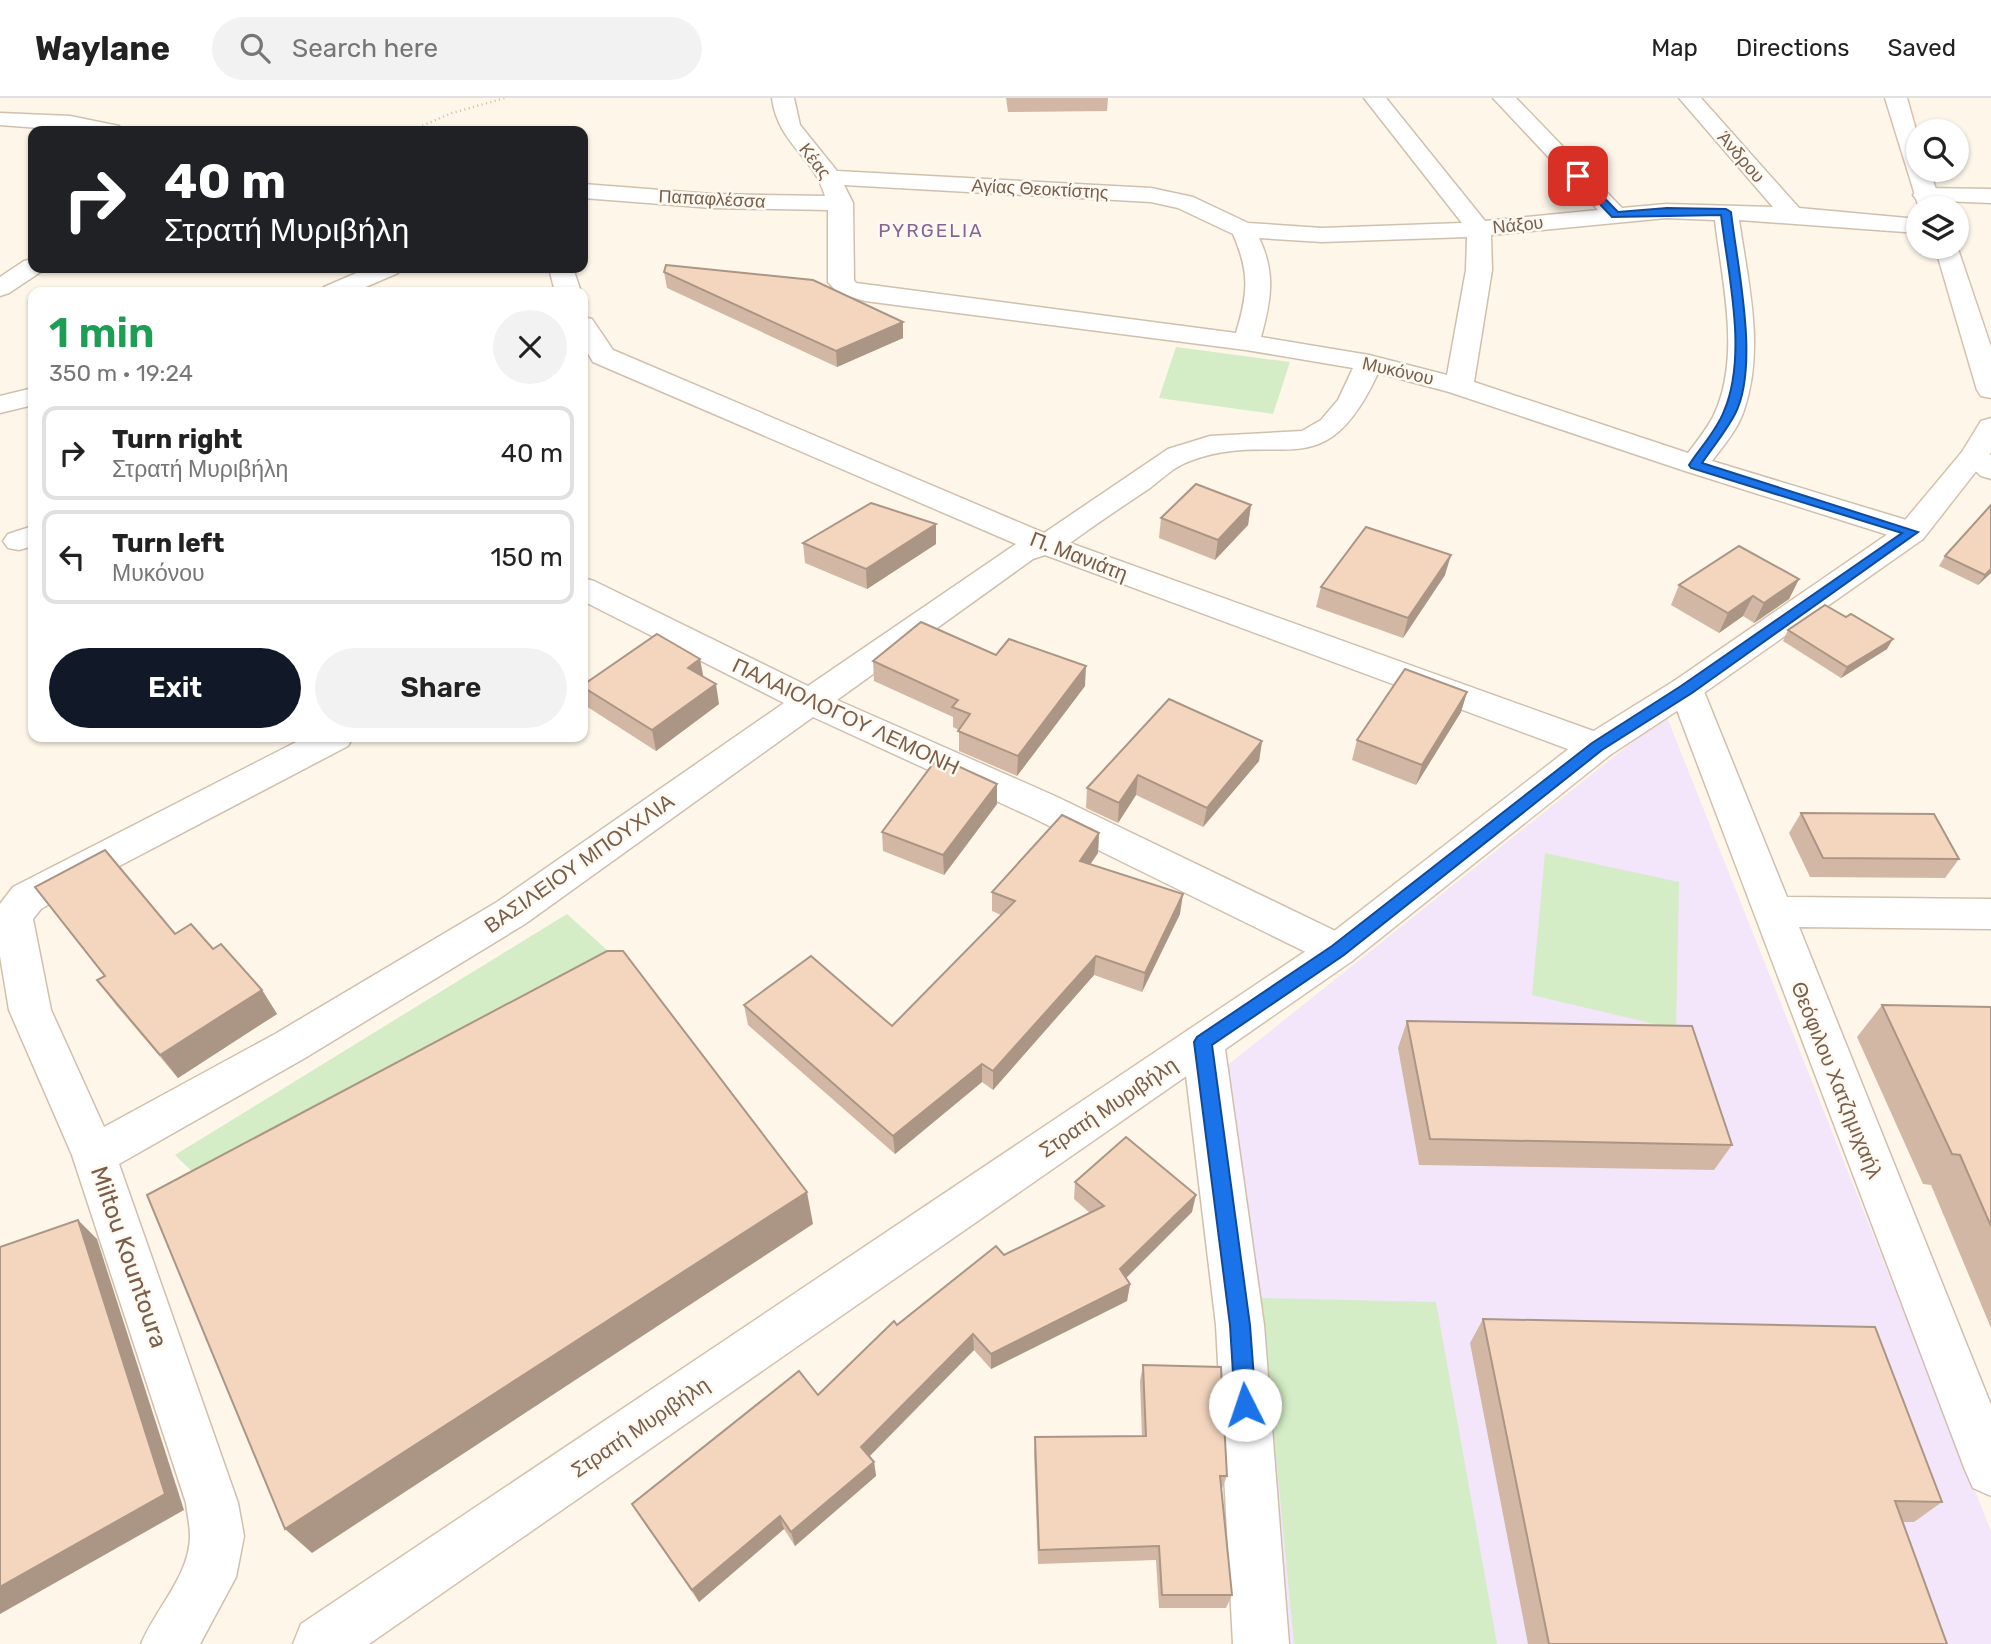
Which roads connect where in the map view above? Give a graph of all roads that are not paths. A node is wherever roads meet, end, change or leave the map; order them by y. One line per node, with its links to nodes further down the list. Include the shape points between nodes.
1 (783, 98): 8 (street, Κέας, via 790,131)
2 (1375, 98): 18 (street)
3 (1504, 98): 15 (street)
4 (1690, 98): 16 (street, Άνδρου)
5 (1896, 98): 10 (street)
6 (0, 119): 7 (street)
7 (85, 126)
8 (829, 177): 13 (street, Κέας); 19 (street, Αγίας Θεοκτίστης, via 1169,197)
9 (588, 191): 13 (street, Παπαφλέσσα, via 712,201)
10 (1926, 196)
11 (1991, 196): 12 (street)
12 (1969, 198)
13 (841, 203): 25 (street, Κέας, via 841,282)
14 (1726, 212): 15 (street, Νάξου); 16 (street, Νάξου); 35 (street, via 1741,336 1739,373 1730,412)
15 (1615, 215): 18 (street, Νάξου)
16 (1792, 215): 17 (street, Νάξου)
17 (1906, 225)
18 (1479, 229): 19 (street, Νάξου, via 1322,235); 30 (street, via 1479,270)
19 (1243, 230): 26 (street, via 1260,270 1259,297)
20 (1951, 259): 31 (street)
21 (28, 269): 24 (street)
22 (377, 273): 23 (street)
23 (345, 287)
24 (0, 288)
25 (866, 293): 26 (street, Μυκόνου)
26 (1246, 342): 29 (street, Μυκόνου)
27 (588, 344): 28 (street, Π. Μανιάτη)
28 (593, 363): 37 (street, Π. Μανιάτη)
29 (1368, 363): 30 (street, Μυκόνου); 37 (street, ΒΑΣΙΛΕΙΟΥ ΜΠΟΥΧΛΙΑ, via 1357,394 1323,435 1289,444 1207,445 1176,456)
30 (1459, 386): 35 (street, Μυκόνου)
31 (1991, 390)
32 (28, 397): 33 (street)
33 (0, 405)
34 (1985, 451): 36 (street, Στρατή Μυριβήλη)
35 (1695, 465): 36 (street, Μυκόνου)
36 (1912, 532): 39 (street, Στρατή Μυριβήλη)
37 (1046, 545): 40 (street, ΒΑΣΙΛΕΙΟΥ ΜΠΟΥΧΛΙΑ, via 1022,552); 42 (street, Π. Μανιάτη)
38 (589, 598): 40 (street, ΠΑΛΑΙΟΛΟΓΟΥ ΛΕΜΟΝΗ)
39 (1686, 690): 42 (street, Στρατή Μυριβήλη); 43 (street, Θεόφιλου Χατζημιχαήλ)
40 (808, 701): 45 (street, ΠΑΛΑΙΟΛΟΓΟΥ ΛΕΜΟΝΗ, via 1042,806); 47 (street, ΒΑΣΙΛΕΙΟΥ ΜΠΟΥΧΛΙΑ, via 510,913 290,1046)
41 (325, 742): 47 (street, Miltou Kountoura, via 52,884 27,898 13,916 30,1010)
42 (1597, 746): 45 (street, Στρατή Μυριβήλη)
43 (1771, 912): 44 (street); 48 (street, Θεόφιλου Χατζημιχαήλ)
44 (1991, 914)
45 (1338, 950): 46 (street, Στρατή Μυριβήλη)
46 (1203, 1042): 50 (street, Στρατή Μυριβήλη); 51 (street, via 1240,1325)
47 (94, 1155): 49 (street, Miltou Kountoura, via 212,1503 217,1536 209,1577)
48 (1986, 1443)
49 (169, 1644)
50 (321, 1644)
51 (1261, 1644)

